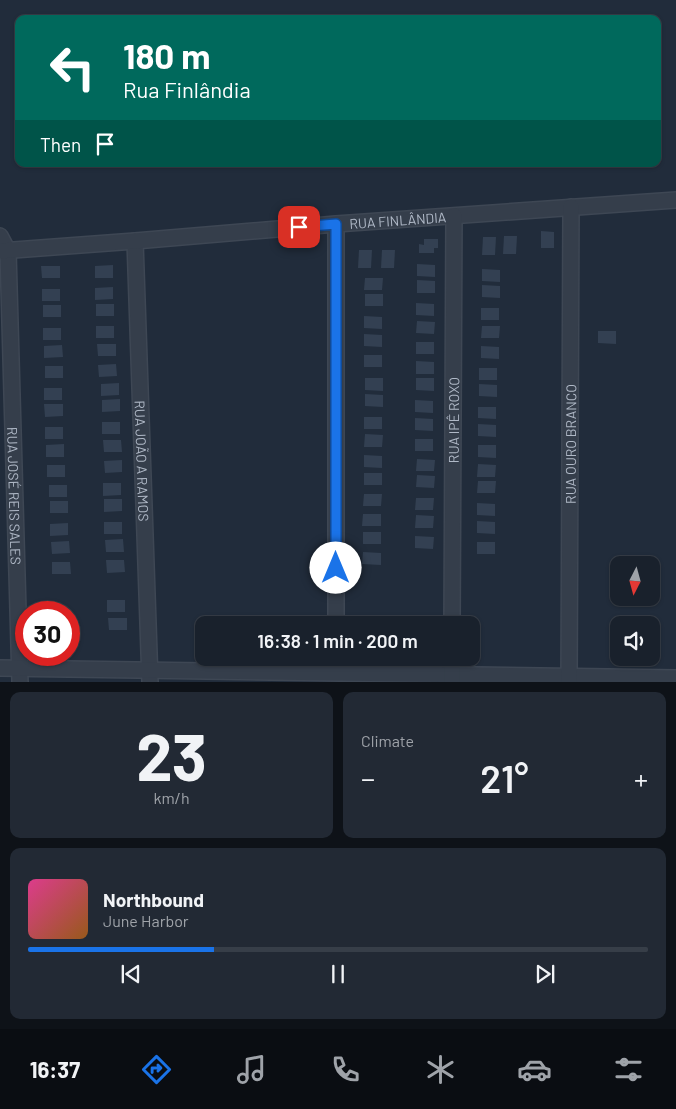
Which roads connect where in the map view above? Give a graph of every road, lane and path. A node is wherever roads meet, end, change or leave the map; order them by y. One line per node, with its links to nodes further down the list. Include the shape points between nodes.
1 (676, 200): 2 (street, RUA FINLÂNDIA)
2 (571, 208): 3 (street, RUA FINLÂNDIA); 16 (street, RUA OURO BRANCO)
3 (454, 216): 4 (street, RUA FINLÂNDIA); 9 (street, RUA IPÊ ROXO)
4 (336, 224): 6 (street, RUA FINLÂNDIA); 8 (street)
5 (0, 236): 7 (street)
6 (135, 241): 7 (street, RUA FINLÂNDIA); 13 (street, RUA JOÃO A RAMOS)
7 (4, 251): 12 (street, RUA JOSÉ REIS SALES)
8 (336, 616)
9 (452, 616)
10 (0, 668): 12 (street)
11 (336, 671): 13 (street); 14 (street)
12 (20, 675): 13 (street)
13 (150, 676)
14 (452, 678): 16 (street)
15 (676, 678): 16 (street)
16 (569, 679)

